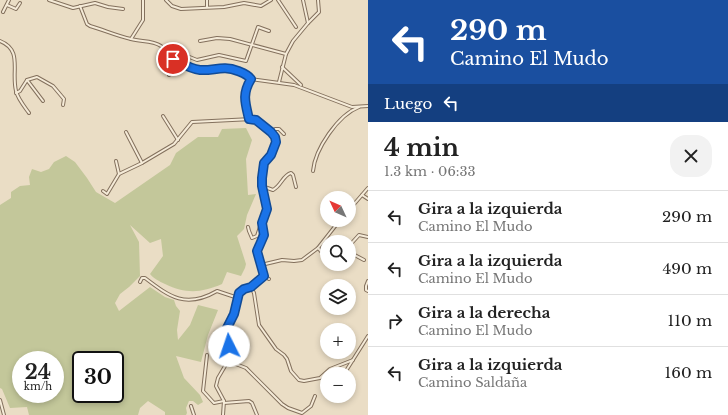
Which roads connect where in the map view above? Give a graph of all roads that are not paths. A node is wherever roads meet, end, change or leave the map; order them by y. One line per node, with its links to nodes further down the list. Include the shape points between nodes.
1 (9, 0): 11 (street)
2 (49, 0): 12 (street, via 73,8)
3 (143, 0): 19 (street, via 143,20)
4 (166, 0): 13 (street, via 181,9)
5 (207, 0): 13 (street)
6 (271, 0): 13 (street, via 261,6 244,3)
7 (278, 0): 17 (street)
8 (303, 0): 16 (street)
9 (318, 0): 16 (street, via 319,12)
10 (20, 2): 11 (street, via 16,9)
11 (7, 5): 15 (street)
12 (80, 6): 14 (street, via 95,3); 19 (street, via 90,26)
13 (207, 7)
14 (124, 9)
15 (3, 12)
16 (308, 23): 23 (street)
17 (296, 28)
18 (269, 31): 22 (street, via 258,28)
19 (131, 39): 25 (street, via 161,46 173,59)
20 (0, 41): 32 (street, via 8,44 14,51)
21 (200, 41): 22 (street, via 230,39)
22 (252, 45): 23 (street); 24 (street, via 246,61 219,55 198,60)
23 (286, 54): 26 (street)
24 (187, 56)
25 (181, 63): 27 (street); 28 (street, via 199,70 224,67 247,74)
26 (282, 67): 30 (street); 31 (street)
27 (169, 76)
28 (251, 79): 30 (street); 39 (street, via 244,95)
29 (27, 80): 32 (street); 33 (street); 34 (street, via 36,78 53,86 64,99)
30 (279, 82): 35 (street, via 309,90 352,107)
31 (301, 85)
32 (16, 93): 37 (street)
33 (44, 101)
34 (63, 105)
35 (362, 106): 36 (street); 46 (street, via 344,116 332,130 316,158)
36 (368, 106)
37 (29, 113)
38 (163, 116): 43 (street)
39 (249, 119): 41 (street, via 256,120); 43 (street, via 192,122)
40 (126, 132): 45 (street)
41 (271, 132): 42 (street, via 279,129); 48 (street, via 276,142 271,155 264,163)
42 (284, 134)
43 (178, 140): 45 (street)
44 (116, 161): 47 (street)
45 (142, 163): 47 (street)
46 (313, 171)
47 (119, 174): 51 (street, via 107,194)
48 (262, 186): 49 (street, via 273,190 291,173); 55 (street, via 267,209)
49 (296, 187)
50 (368, 188): 52 (street)
51 (103, 191)
52 (362, 195): 53 (street); 54 (street)
53 (368, 199)
54 (356, 202)
55 (262, 223): 56 (street, via 257,236 252,238); 63 (street, via 264,235 257,251)
56 (248, 227)
57 (334, 227): 60 (street)
58 (368, 237): 59 (street, via 359,235)
59 (356, 238)
60 (318, 248): 63 (street, via 302,260 282,260)
61 (356, 256): 62 (street)
62 (364, 260)
63 (261, 265): 64 (street)
64 (264, 276): 65 (street); 68 (street)
65 (269, 279)
66 (368, 281): 69 (street)
67 (140, 282): 70 (street, via 145,278 166,294 179,299 198,299 217,291)
68 (251, 287): 70 (street, via 239,293); 73 (street, via 260,324 276,349 287,359 291,371 299,380 320,378 330,369)
69 (368, 291)
70 (238, 298): 74 (street, via 225,332 229,346)
71 (368, 336): 73 (street)
72 (207, 355): 78 (street, via 203,391 214,403)
73 (353, 360): 75 (street)
74 (228, 361): 76 (street, via 246,368 288,408 302,413 311,406); 78 (street, via 216,386)
75 (348, 367)
76 (315, 396)
77 (0, 400): 80 (street)
78 (224, 402): 82 (street); 83 (street, via 249,401)
79 (191, 406): 81 (street)
80 (4, 415)
81 (194, 415)
82 (223, 415)
83 (257, 415)

